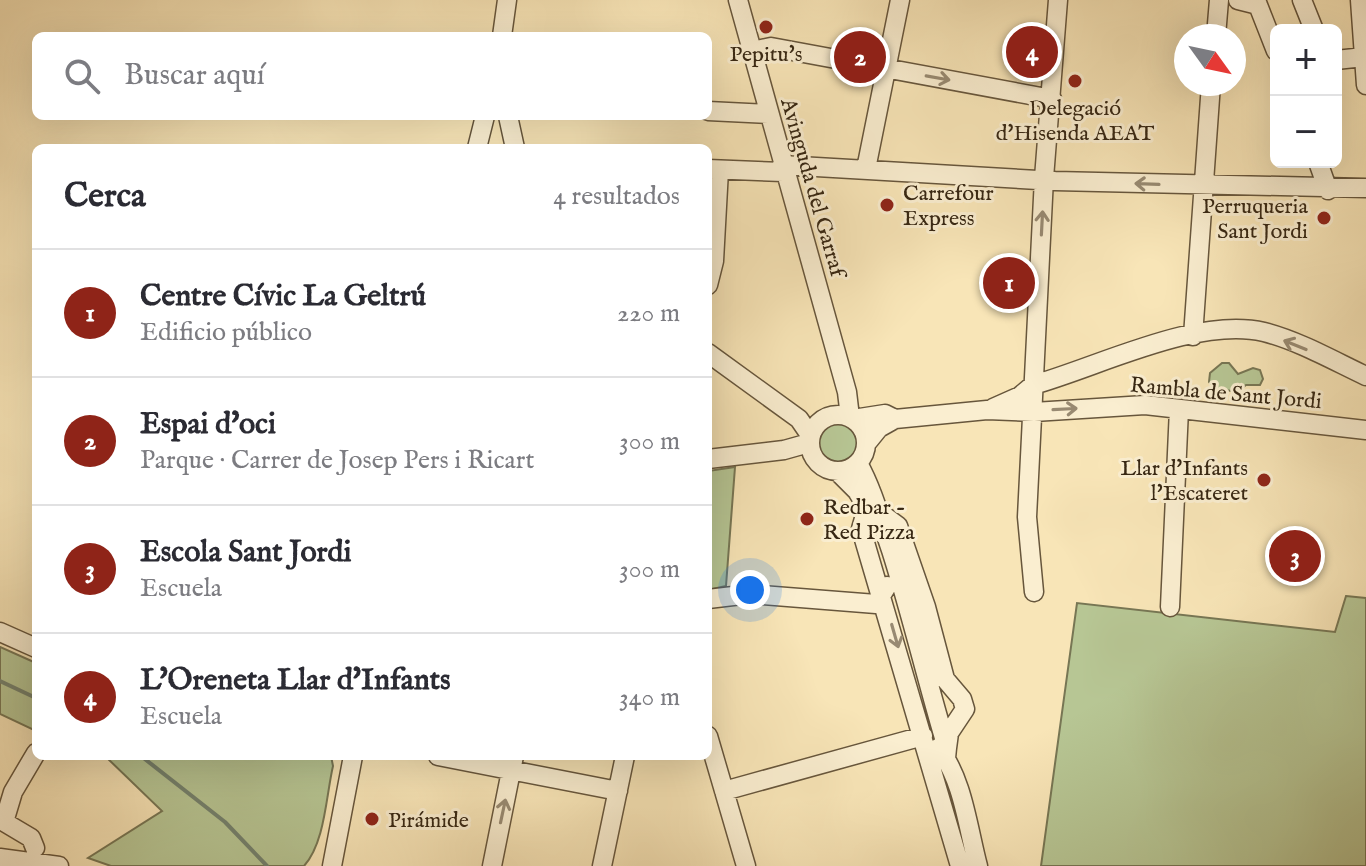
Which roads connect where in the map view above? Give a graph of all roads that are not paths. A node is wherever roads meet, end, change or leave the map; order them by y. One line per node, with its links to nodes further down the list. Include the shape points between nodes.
1 (507, 0): 12 (street)
2 (738, 0): 14 (street, Avinguda del Garraf)
3 (900, 0): 17 (street)
4 (1058, 0): 20 (street)
5 (1219, 0): 10 (street)
6 (1238, 0): 9 (street)
7 (1302, 0): 11 (street)
8 (1360, 0): 15 (street)
9 (1257, 2): 13 (street)
10 (1217, 24)
11 (1312, 24)
12 (503, 32)
13 (1270, 36)
14 (752, 51): 17 (street, via 771,47); 22 (street, Avinguda del Garraf)
15 (1364, 57): 16 (street); 18 (street)
16 (1342, 59)
17 (886, 69): 20 (street, one-way to 20); 29 (street)
18 (1366, 82)
19 (1210, 96): 32 (street)
20 (1052, 99): 31 (street)
21 (712, 111): 22 (street)
22 (768, 114): 27 (street, Avinguda del Garraf)
23 (484, 120): 25 (street)
24 (509, 120): 26 (street)
25 (478, 144)
26 (514, 144)
27 (783, 168): 29 (street); 30 (street); 40 (street, Avinguda del Garraf)
28 (1320, 168): 34 (street)
29 (866, 169): 31 (street)
30 (713, 170): 35 (street)
31 (1044, 178): 32 (street, one-way to 31); 39 (street, one-way to 31)
32 (1202, 186): 34 (street); 36 (street)
33 (1366, 189): 34 (street)
34 (1328, 190)
35 (712, 269)
36 (1193, 336): 38 (street, Rambla de Sant Jordi, one-way to 36, via 1263,332 1209,331); 39 (street, Rambla de Sant Jordi, via 1132,350)
37 (712, 356): 46 (street)
38 (1366, 376)
39 (1033, 385): 42 (street, Rambla de Sant Jordi); 43 (street)
40 (843, 387): 44 (street, Avinguda del Garraf); 46 (street)
41 (1179, 409): 43 (street, Rambla de Sant Jordi, one-way to 41, via 1145,405); 47 (street, Rambla de Sant Jordi); 59 (street)
42 (987, 410): 43 (street, Rambla de Sant Jordi); 45 (street, Rambla de Sant Jordi)
43 (1034, 412): 56 (street, via 1027,517)
44 (851, 418): 45 (street, Rambla de Sant Jordi, via 885,414); 46 (street); 48 (street, via 863,429)
45 (895, 419): 48 (street)
46 (817, 428): 49 (street); 51 (street)
47 (1366, 430)
48 (866, 444): 52 (street)
49 (784, 450): 50 (street); 51 (street)
50 (712, 459)
51 (817, 463): 53 (street)
52 (858, 463): 53 (street); 54 (street)
53 (837, 471): 54 (street)
54 (873, 510): 55 (street); 57 (street, via 861,529); 64 (street, via 898,526 945,679 962,699 965,709)
55 (895, 565): 57 (street); 62 (street)
56 (1034, 592)
57 (883, 596): 58 (street, via 876,604 750,594); 65 (street, one-way to 65)
58 (712, 599)
59 (1170, 607)
60 (0, 632): 61 (street)
61 (32, 646)
62 (918, 649): 63 (street, via 916,678); 64 (street)
63 (924, 707): 64 (street, via 934,722); 67 (street, via 937,746)
64 (948, 722): 67 (street)
65 (923, 736): 74 (street); 82 (street)
66 (712, 750): 74 (street)
67 (947, 753): 83 (street)
68 (32, 760): 75 (street, via 9,799 4,822 31,838)
69 (352, 760): 78 (street)
70 (476, 760): 72 (street)
71 (624, 760): 73 (street)
72 (513, 764): 73 (street); 79 (street, one-way to 72)
73 (618, 791): 80 (street)
74 (724, 791): 81 (street)
75 (35, 848)
76 (0, 857): 77 (street)
77 (59, 866)
78 (330, 866)
79 (492, 866)
80 (602, 866)
81 (746, 866)
82 (960, 866)
83 (978, 866)

